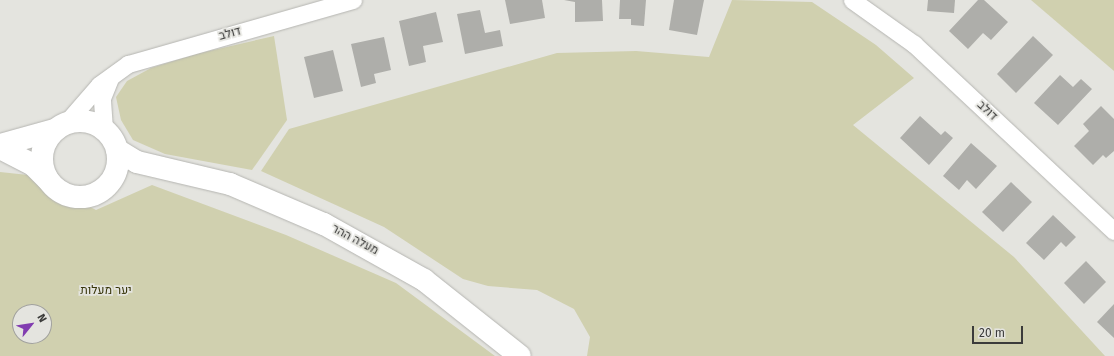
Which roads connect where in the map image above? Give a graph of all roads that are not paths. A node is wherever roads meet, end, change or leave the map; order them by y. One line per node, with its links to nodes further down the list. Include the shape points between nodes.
1 (353, 0): 3 (street, דולב, via 153,55)
2 (852, 0): 12 (street, דולב, via 914,44)
3 (110, 76): 4 (street, דולב); 5 (street, via 102,98)
4 (60, 126): 5 (street, via 92,122); 6 (street); 10 (street, via 42,151 42,168)
5 (104, 129): 8 (street)
6 (0, 145)
7 (0, 148): 10 (street, via 32,164)
8 (117, 150): 9 (street, מעלה ההר, via 137,162); 11 (street, via 118,163)
9 (167, 168): 11 (street); 13 (street, מעלה ההר, via 223,182 275,201 372,249 463,308)
10 (48, 180): 11 (street, via 68,196 84,197)
11 (108, 186)
12 (1114, 231)
13 (520, 356)

